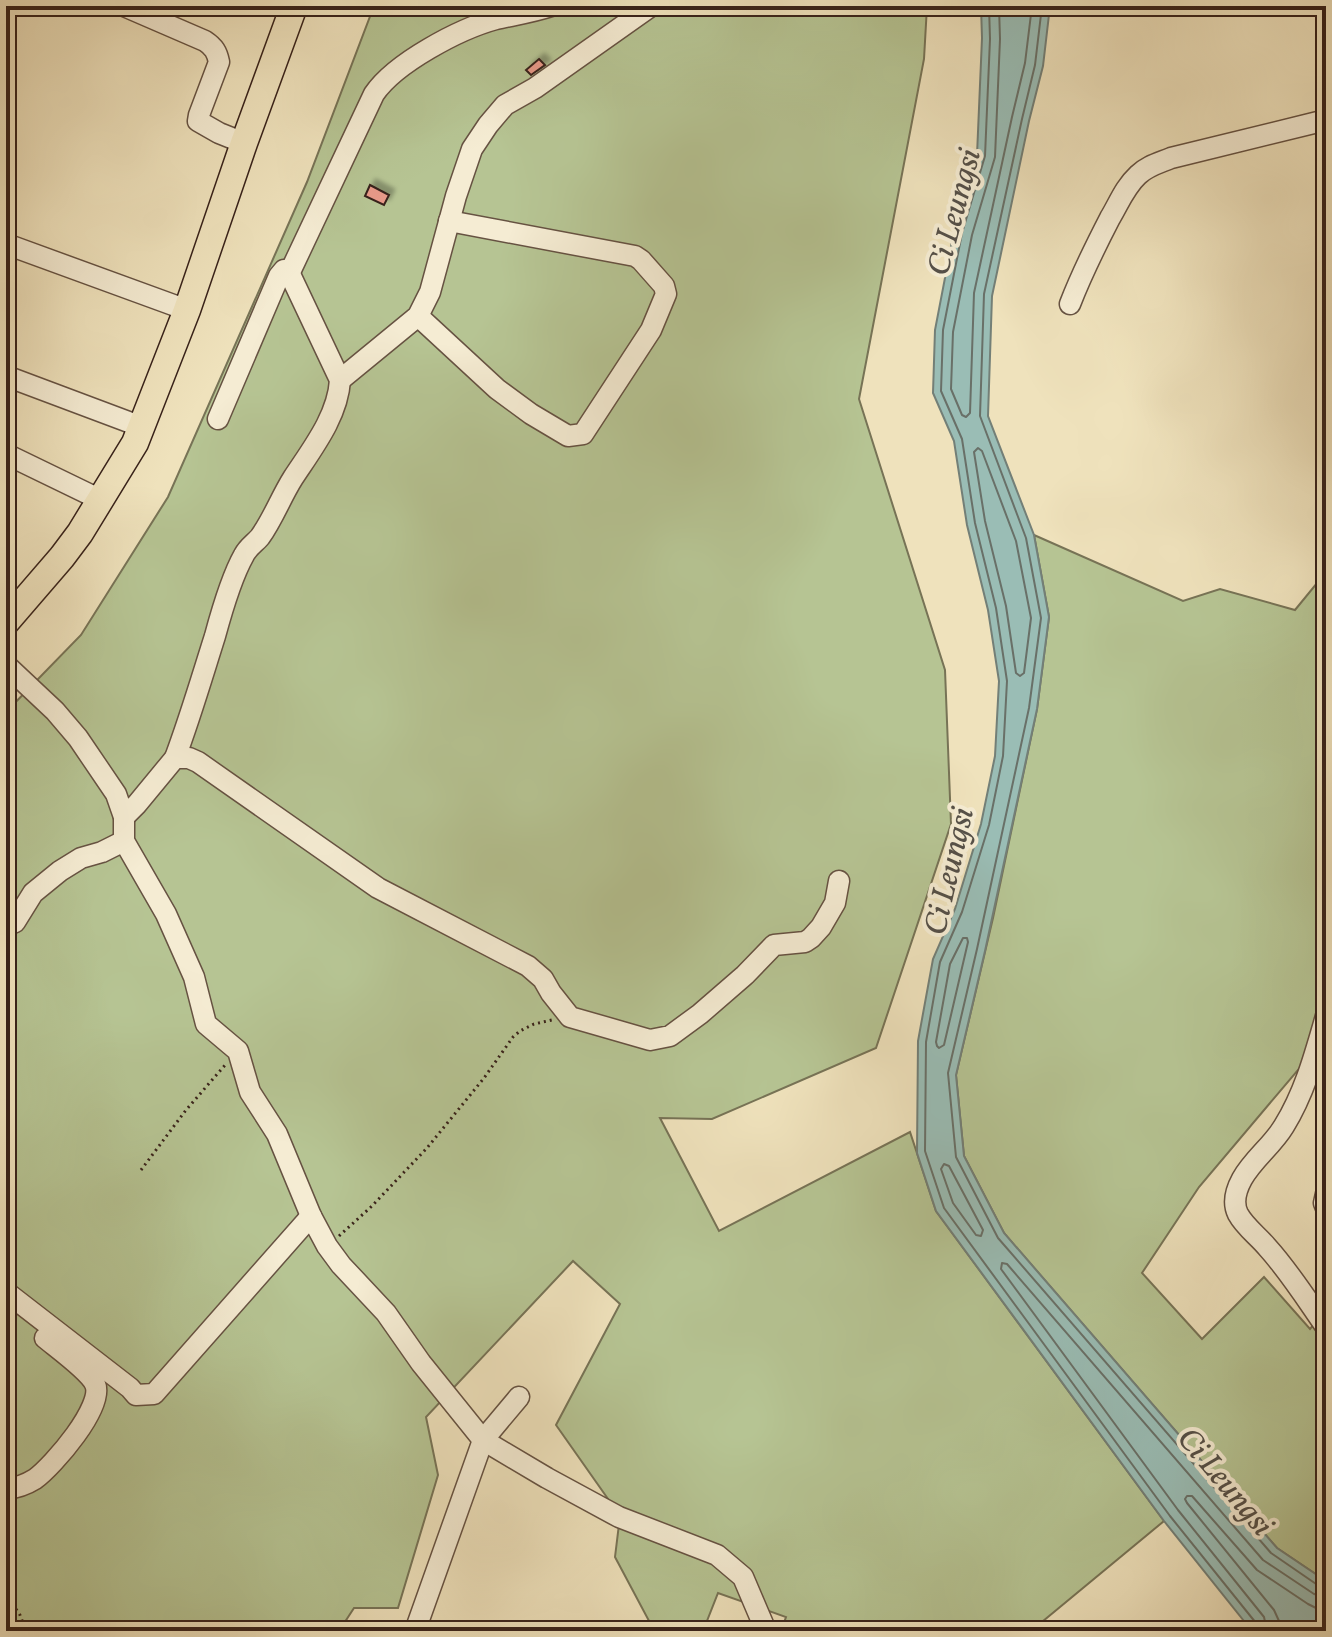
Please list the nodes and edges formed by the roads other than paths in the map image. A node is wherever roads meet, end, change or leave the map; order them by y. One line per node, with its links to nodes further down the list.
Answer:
1 (124, 6): 6 (street)
2 (294, 6): 6 (main road)
3 (551, 6): 9 (street)
4 (651, 6): 7 (street)
5 (1326, 120): 10 (street)
6 (244, 143): 11 (main road)
7 (449, 221): 12 (street); 12 (street)
8 (6, 244): 11 (street)
9 (290, 272): 14 (street); 15 (street)
10 (1070, 304)
11 (187, 310): 16 (main road)
12 (418, 316): 14 (street)
13 (6, 376): 16 (street)
14 (340, 380): 21 (street)
15 (218, 419)
16 (142, 427): 18 (main road)
17 (6, 454): 18 (street)
18 (101, 500): 19 (main road)
19 (6, 622)
20 (6, 665): 22 (street)
21 (175, 758): 22 (street); 24 (street)
22 (124, 817): 23 (street)
23 (124, 841): 25 (street); 29 (street)
24 (839, 881)
25 (6, 926)
26 (1326, 1016): 31 (street)
27 (1326, 1194): 28 (street)
28 (1326, 1208)
29 (311, 1216): 30 (street); 34 (street)
30 (6, 1292)
31 (1326, 1327)
32 (39, 1333): 35 (street)
33 (519, 1397): 34 (street)
34 (483, 1440): 36 (street); 37 (street)
35 (6, 1489)
36 (415, 1631)
37 (766, 1631)

